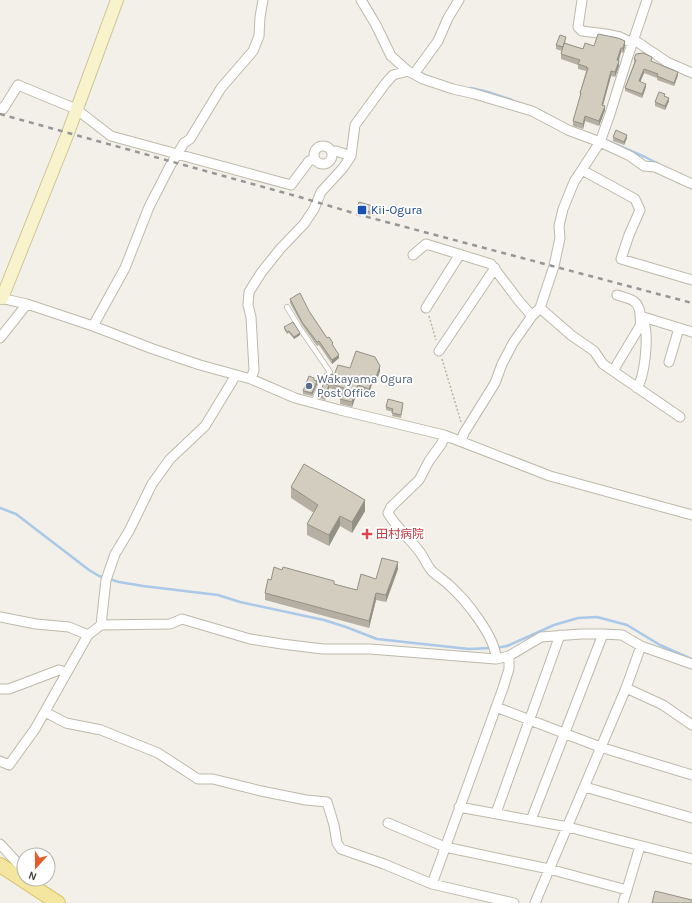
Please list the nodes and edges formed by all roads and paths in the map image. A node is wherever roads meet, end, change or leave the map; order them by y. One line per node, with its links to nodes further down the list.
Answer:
1 (117, 0): 11 (street)
2 (263, 0): 13 (street)
3 (361, 0): 8 (street)
4 (459, 0): 8 (street)
5 (582, 0): 7 (street)
6 (647, 0): 7 (street)
7 (633, 41): 9 (street); 12 (street)
8 (411, 72): 12 (street); 14 (street)
9 (692, 73)
10 (0, 108): 11 (street)
11 (76, 109): 13 (street); 22 (street)
12 (600, 142): 15 (street); 16 (street)
13 (178, 153): 14 (street); 29 (street)
14 (351, 156): 37 (street)
15 (582, 170): 20 (street); 26 (street)
16 (692, 184)
17 (460, 254): 18 (street); 19 (street); 25 (street)
18 (413, 255)
19 (495, 268): 27 (street); 33 (street)
20 (692, 280)
21 (617, 295): 28 (street)
22 (1, 298): 23 (street)
23 (27, 304): 29 (street); 32 (street)
24 (287, 307): 39 (lane)
25 (426, 308): 33 (path)
26 (540, 308): 27 (street); 35 (street)
27 (532, 316): 42 (street)
28 (640, 319): 30 (street); 35 (street); 38 (street)
29 (93, 326): 36 (street)
30 (679, 328): 31 (street); 34 (street)
31 (692, 332)
32 (0, 338)
33 (439, 351): 42 (path)
34 (669, 362)
35 (613, 371): 38 (street)
36 (236, 374): 37 (street); 45 (street)
37 (251, 379): 39 (street)
38 (637, 388): 40 (street)
39 (313, 403): 41 (street)
40 (680, 416)
41 (444, 435): 42 (street); 51 (street)
42 (463, 437): 43 (street)
43 (692, 514)
44 (0, 617): 47 (street)
45 (101, 625): 47 (street); 51 (street)
46 (603, 634): 48 (street); 49 (street); 60 (street)
47 (88, 635): 53 (street)
48 (560, 635): 50 (street); 58 (street)
49 (641, 646): 52 (street); 54 (street)
50 (509, 656): 51 (street); 56 (street)
51 (496, 657)
52 (692, 664)
53 (66, 672): 55 (street); 57 (street)
54 (626, 688): 59 (street); 61 (street)
55 (0, 689)
56 (496, 707): 58 (street); 66 (street)
57 (45, 712): 62 (street); 81 (street)
58 (530, 720): 60 (street); 67 (street)
59 (692, 725)
60 (565, 734): 61 (street); 69 (street)
61 (600, 747): 64 (street); 65 (street)
62 (2, 762): 63 (street)
63 (0, 772)
64 (692, 775)
65 (585, 787): 68 (street); 71 (street)
66 (459, 807): 67 (street); 74 (street)
67 (496, 813): 69 (street)
68 (692, 818)
69 (531, 820): 71 (street)
70 (388, 823): 74 (street)
71 (568, 827): 73 (street); 80 (street)
72 (0, 844): 77 (street)
73 (640, 846): 76 (street); 83 (street)
74 (445, 847): 80 (street); 81 (street)
75 (0, 853): 77 (street)
76 (692, 859)
77 (6, 861): 78 (street); 79 (main road)
78 (16, 866)
79 (16, 869)
80 (550, 869): 83 (street); 86 (street)
81 (432, 884): 85 (street)
82 (37, 887): 84 (main road)
83 (627, 890): 87 (street)
84 (58, 903)
85 (514, 903)
86 (535, 903)
87 (623, 903)

